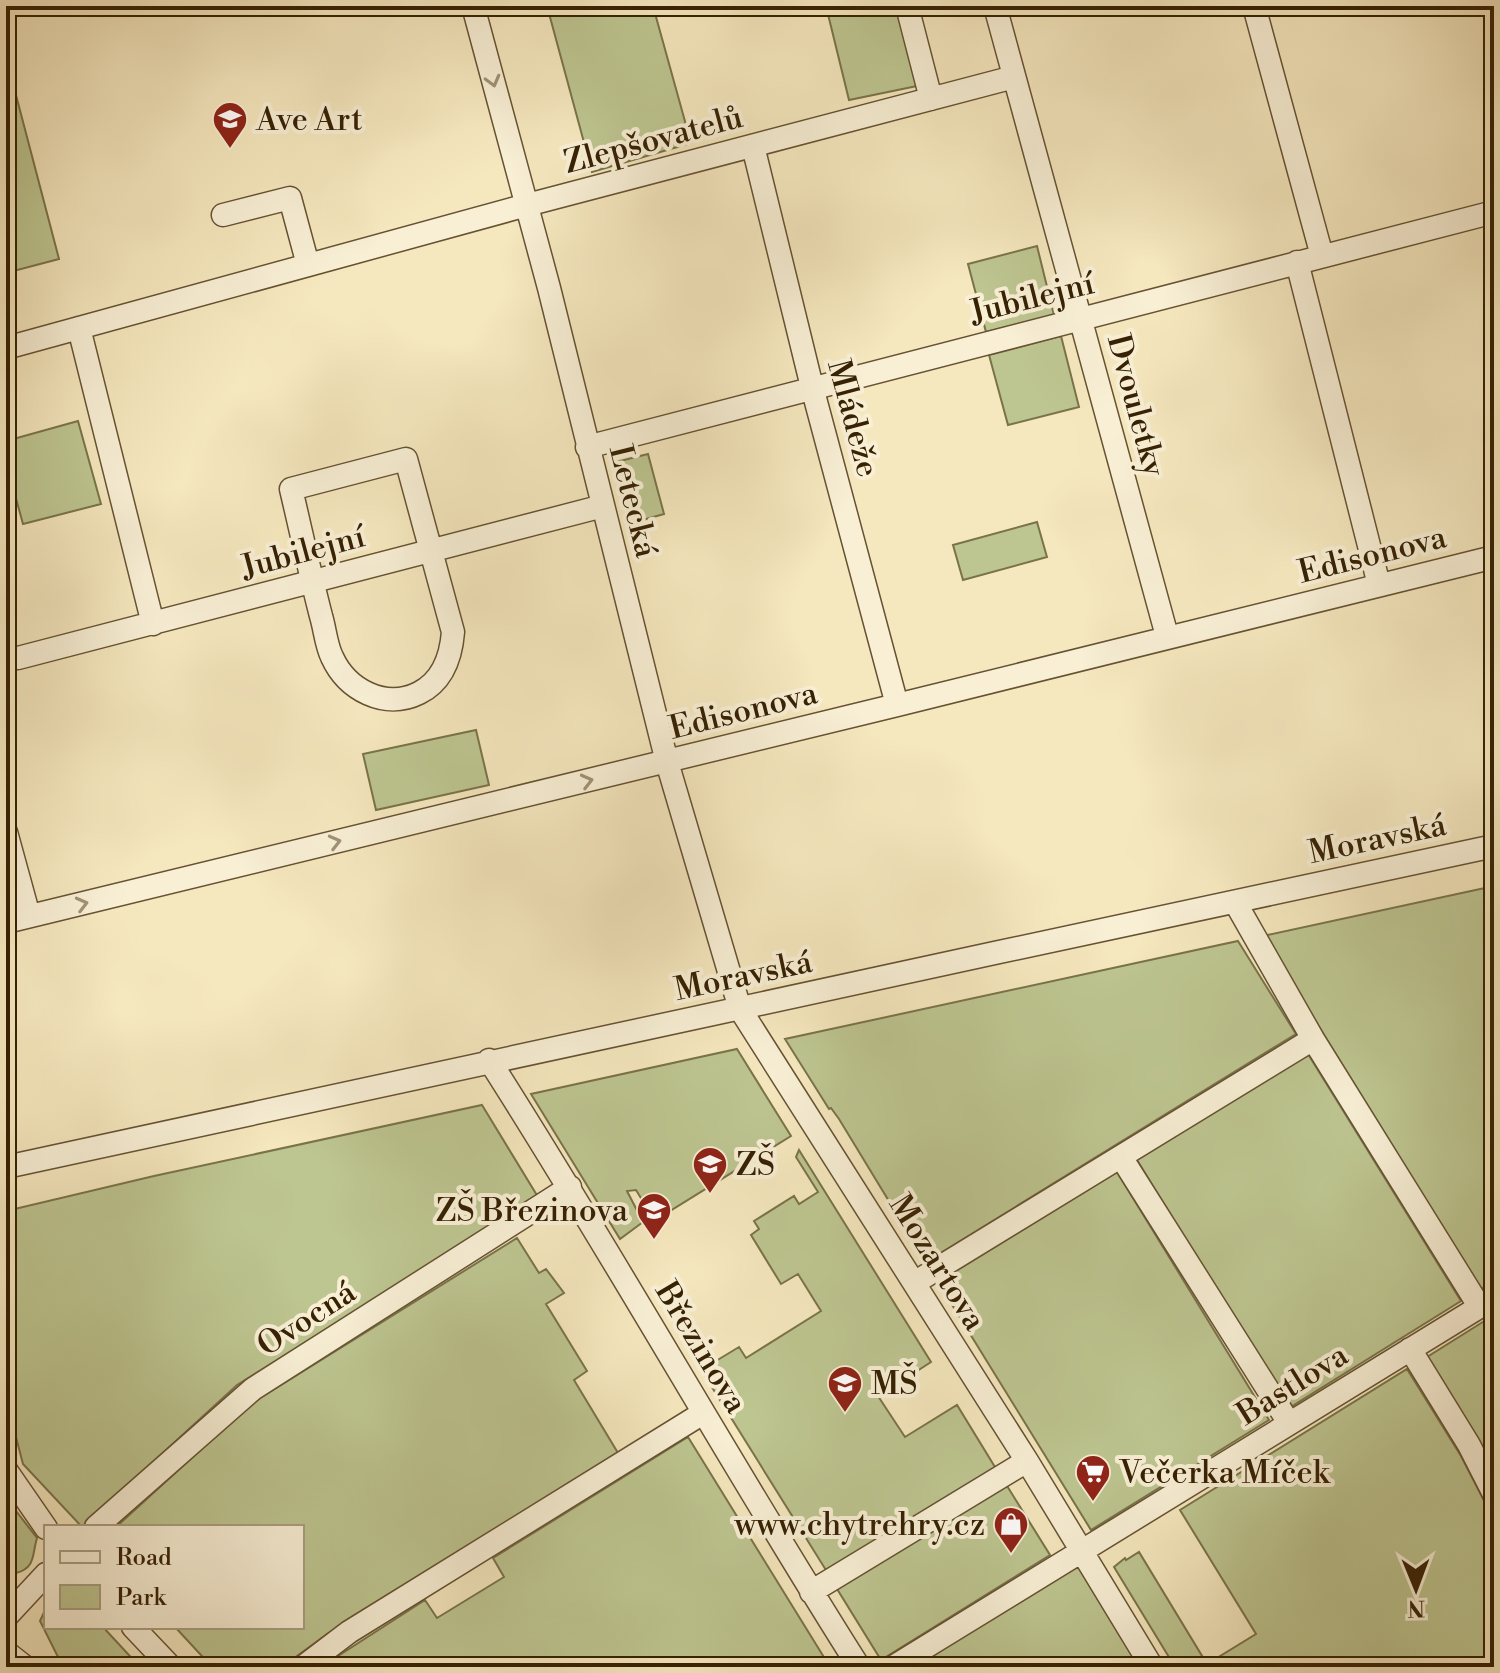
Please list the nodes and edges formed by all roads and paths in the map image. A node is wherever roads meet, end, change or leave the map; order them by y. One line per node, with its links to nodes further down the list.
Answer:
1 (473, 6): 8 (street, Letecká, one-way to 8)
2 (907, 6): 6 (street)
3 (995, 6): 5 (street, Dvouletky)
4 (1254, 6): 11 (street)
5 (1014, 77): 6 (street, Zlepšovatelů); 14 (street, Dvouletky)
6 (931, 99): 7 (street, Zlepšovatelů)
7 (753, 146): 8 (street, Zlepšovatelů); 17 (street, Mládeže)
8 (527, 205): 13 (street, Zlepšovatelů); 18 (street, Letecká)
9 (1494, 212): 11 (street, Jubilejní)
10 (223, 215): 13 (street)
11 (1322, 256): 12 (street, Jubilejní)
12 (1297, 262): 14 (street, Jubilejní); 23 (street)
13 (308, 265): 15 (street, Zlepšovatelů)
14 (1080, 318): 17 (street, Jubilejní); 25 (street, Dvouletky)
15 (79, 328): 16 (street, Zlepšovatelů); 24 (street)
16 (6, 348)
17 (812, 387): 18 (street, Jubilejní); 27 (street, Mládeže)
18 (587, 447): 19 (street, Letecká)
19 (603, 506): 20 (street, Jubilejní); 28 (street, Letecká)
20 (432, 551): 22 (street, Jubilejní); 22 (street); 22 (street)
21 (1494, 557): 23 (street, Edisonova)
22 (312, 581): 24 (street, Jubilejní)
23 (1379, 585): 25 (street, Edisonova)
24 (153, 624): 26 (street, Jubilejní)
25 (1167, 636): 27 (street, Edisonova)
26 (18, 658)
27 (897, 705): 28 (street, Edisonova)
28 (667, 762): 32 (street, Edisonova, one-way to 28); 34 (street, Letecká)
29 (6, 832): 32 (street)
30 (1494, 846): 31 (street, Moravská)
31 (1235, 902): 34 (street, Moravská); 35 (street)
32 (29, 916): 33 (street, Edisonova)
33 (6, 922)
34 (740, 1009): 36 (street, Moravská); 40 (street, Mozartova)
35 (1313, 1039): 37 (street); 41 (street)
36 (489, 1060): 38 (street, Moravská); 39 (street, Březinova)
37 (1121, 1157): 40 (street); 44 (street)
38 (6, 1167)
39 (570, 1187): 43 (street, Březinova); 49 (street, Ovocná)
40 (914, 1283): 45 (street, Mozartova)
41 (1486, 1302): 42 (street, Bastlova)
42 (1410, 1349): 44 (street, Bastlova); 47 (street)
43 (703, 1413): 52 (street, Březinova); 58 (street)
44 (1289, 1423): 50 (street, Bastlova)
45 (1027, 1461): 50 (street, Mozartova); 52 (street)
46 (6, 1470): 48 (street)
47 (1494, 1494)
48 (44, 1525)
49 (98, 1525)
50 (1081, 1549): 60 (street, Bastlova); 61 (street, Mozartova)
51 (44, 1576): 53 (street)
52 (811, 1592): 59 (street, Březinova)
53 (6, 1617)
54 (135, 1629): 57 (street)
55 (6, 1652): 56 (street)
56 (25, 1667)
57 (171, 1667)
58 (303, 1667)
59 (859, 1667)
60 (893, 1667)
61 (1152, 1667)

